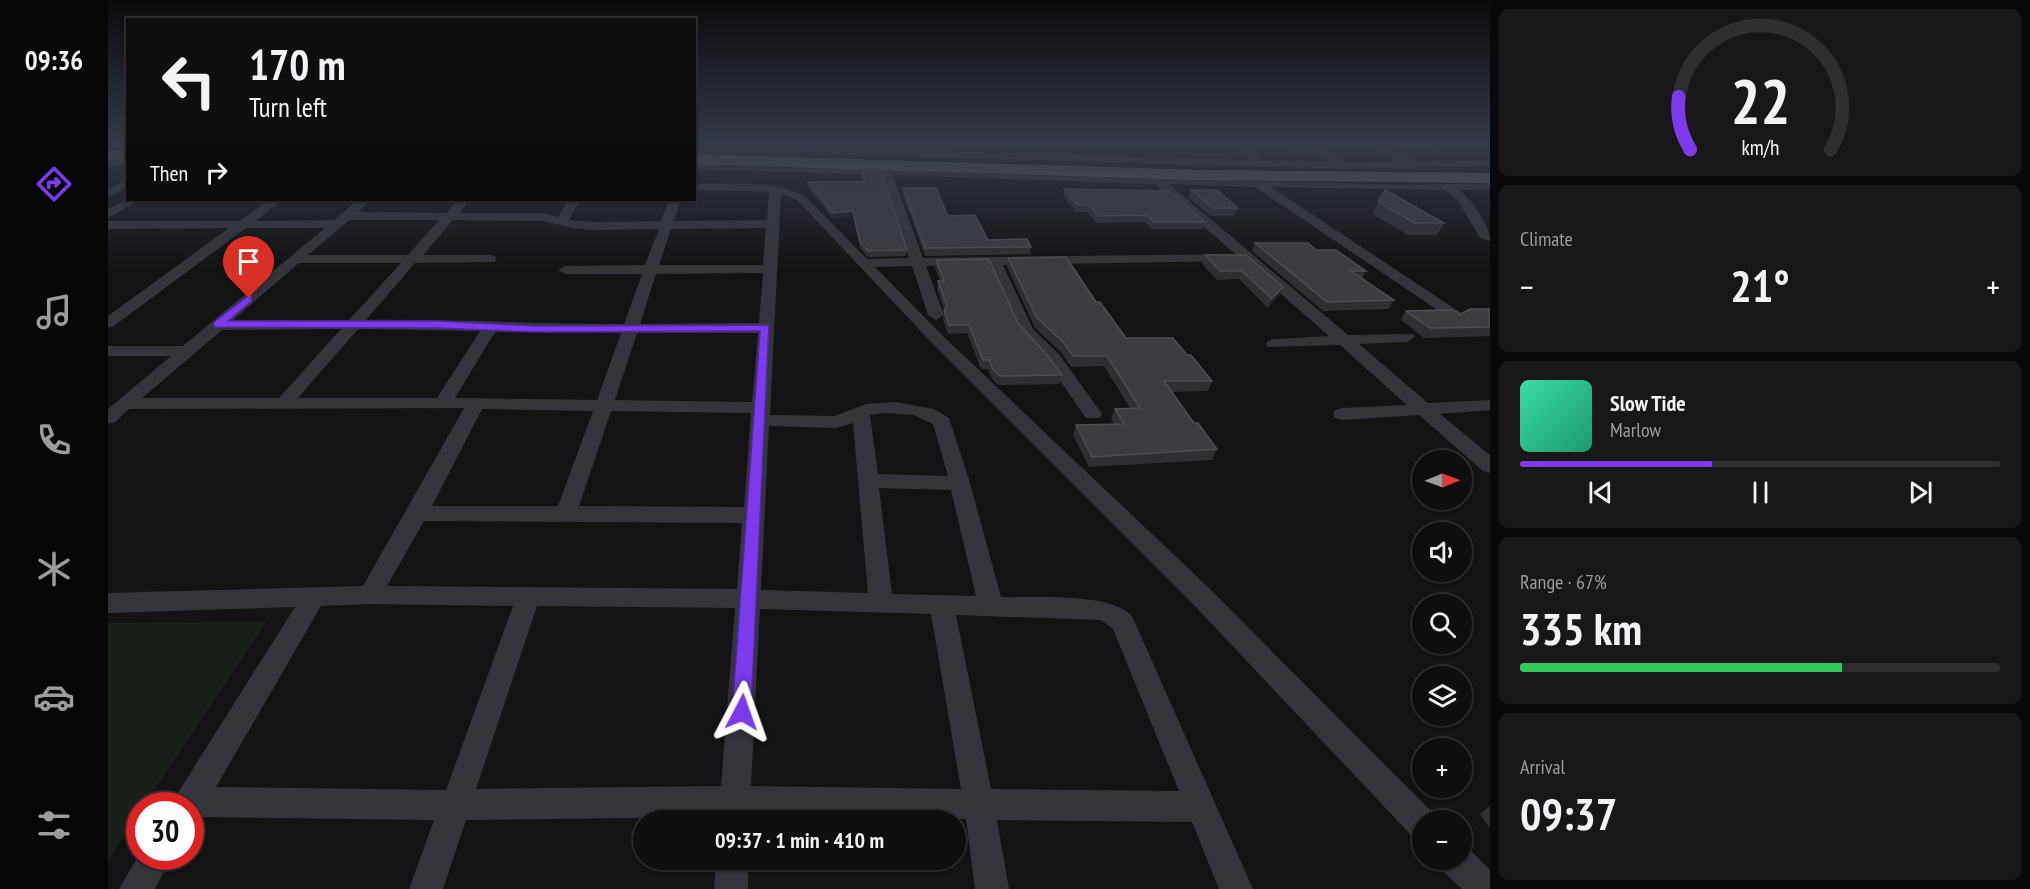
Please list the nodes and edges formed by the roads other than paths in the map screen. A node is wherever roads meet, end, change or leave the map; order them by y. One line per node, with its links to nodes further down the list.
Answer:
1 (125, 184): 12 (street)
2 (895, 184): 33 (street)
3 (1100, 184): 11 (street)
4 (1162, 184): 28 (street)
5 (1260, 184): 39 (street)
6 (1329, 184): 9 (street)
7 (1490, 186): 9 (street)
8 (696, 187): 10 (street)
9 (1448, 187): 27 (street)
10 (774, 189): 24 (street); 34 (street)
11 (1104, 190)
12 (108, 194)
13 (132, 201): 19 (street)
14 (275, 201): 23 (street)
15 (364, 201): 21 (street)
16 (463, 201): 20 (street)
17 (573, 201): 22 (street)
18 (675, 201): 26 (street)
19 (108, 214)
20 (449, 216): 21 (street); 22 (street); 30 (street)
21 (341, 220): 23 (street); 29 (street)
22 (562, 221): 26 (street)
23 (242, 224): 25 (street); 40 (street)
24 (771, 224): 26 (street); 36 (street)
25 (108, 225)
26 (667, 225): 35 (street)
27 (1490, 237)
28 (1246, 257): 32 (street); 47 (street)
29 (295, 259): 30 (street); 42 (street)
30 (411, 259): 31 (street); 41 (street)
31 (490, 259)
32 (994, 261): 33 (street); 60 (street)
33 (919, 262): 34 (street); 38 (street)
34 (863, 263): 85 (street)
35 (651, 269): 36 (street); 37 (street); 44 (street)
36 (769, 269): 45 (street)
37 (565, 270)
38 (936, 315)
39 (1456, 316)
40 (108, 323)
41 (353, 324): 42 (street); 43 (street); 51 (street)
42 (218, 325): 50 (street)
43 (490, 327): 44 (street); 52 (street)
44 (631, 328): 45 (street); 56 (street)
45 (765, 328): 59 (street)
46 (1407, 337): 47 (street)
47 (1342, 340): 48 (street); 57 (street)
48 (1274, 344)
49 (108, 351): 50 (street)
50 (186, 351): 54 (street)
51 (285, 402): 52 (street); 54 (street)
52 (443, 403): 53 (street)
53 (476, 403): 56 (street); 66 (street)
54 (125, 404): 62 (street)
55 (1490, 405): 57 (street)
56 (604, 406): 59 (street); 67 (street)
57 (1422, 410): 61 (street); 63 (street)
58 (861, 413): 59 (street); 64 (street); 65 (street)
59 (759, 414): 68 (street)
60 (1093, 414)
61 (1342, 414)
62 (108, 418)
63 (1490, 466)
64 (869, 481): 65 (street); 74 (street)
65 (960, 483): 76 (street)
66 (417, 513): 67 (street); 70 (street)
67 (566, 514): 68 (street)
68 (754, 515): 72 (street)
69 (315, 595): 70 (street); 73 (street); 77 (street)
70 (370, 595): 71 (street)
71 (528, 597): 72 (street); 80 (street)
72 (750, 600): 74 (street); 83 (street)
73 (108, 603)
74 (881, 604): 75 (street)
75 (941, 604): 76 (street); 79 (street)
76 (991, 607): 81 (street)
77 (196, 792)
78 (204, 804): 80 (street)
79 (979, 804): 81 (street); 84 (street); 92 (street)
80 (454, 805): 82 (street); 90 (street)
81 (1201, 807): 93 (street)
82 (688, 810)
83 (735, 810)
84 (770, 810)
85 (1412, 814)
86 (148, 870): 89 (street)
87 (732, 870): 91 (street)
88 (1466, 870): 94 (street)
89 (136, 889)
90 (426, 889)
91 (731, 889)
92 (992, 889)
93 (1236, 889)
94 (1485, 889)

